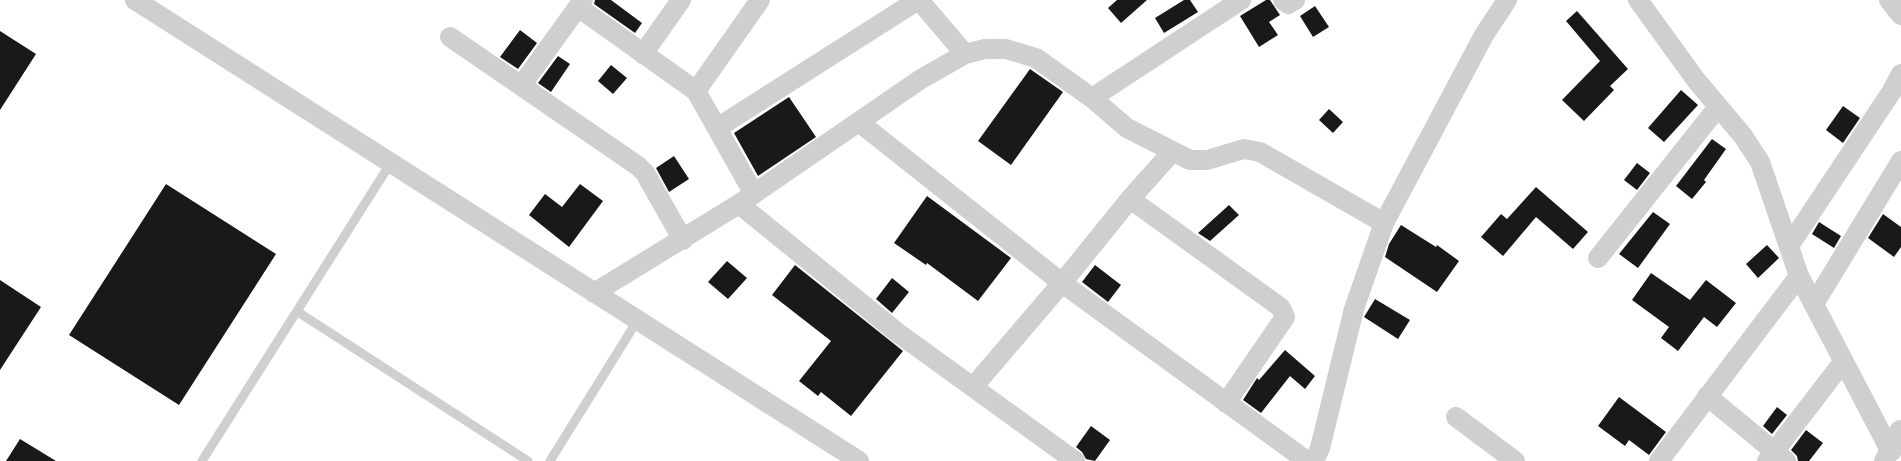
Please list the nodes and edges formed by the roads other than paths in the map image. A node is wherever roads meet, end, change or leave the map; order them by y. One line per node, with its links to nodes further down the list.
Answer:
1 (135, 0): 25 (street)
2 (681, 0): 14 (street)
3 (760, 0): 18 (street)
4 (919, 0): 15 (street); 22 (street)
5 (1241, 0): 19 (street)
6 (1283, 0): 7 (street)
7 (1295, 0)
8 (1507, 0): 28 (street)
9 (1638, 0): 20 (street)
10 (1889, 0): 12 (street)
11 (580, 4): 14 (street); 17 (street)
12 (1901, 15)
13 (450, 37): 17 (street)
14 (643, 54): 18 (street)
15 (965, 54): 19 (street); 21 (street)
16 (1901, 74): 30 (street)
17 (521, 86): 29 (street)
18 (696, 91): 22 (street)
19 (1092, 98): 23 (street)
20 (1718, 107): 30 (street); 31 (street)
21 (860, 123): 26 (street); 33 (street)
22 (717, 128): 26 (street)
23 (1172, 152): 27 (street); 28 (street)
24 (1901, 161): 35 (street)
25 (390, 164): 34 (street); 36 (lane)
26 (747, 199): 29 (street); 39 (street)
27 (1130, 199): 33 (street); 41 (street)
28 (1384, 223): 51 (street)
29 (683, 240): 34 (street)
30 (1789, 246): 32 (street)
31 (1598, 258)
32 (1799, 276): 35 (street); 40 (street)
33 (1062, 283): 39 (street); 41 (street)
34 (594, 293): 37 (street)
35 (1814, 304): 38 (street)
36 (298, 312): 45 (lane); 46 (lane)
37 (637, 321): 47 (lane); 48 (street)
38 (1843, 362): 43 (street); 44 (street)
39 (973, 387): 49 (street)
40 (1707, 396): 44 (street); 53 (street)
41 (1226, 403): 50 (street)
42 (1456, 417): 52 (street)
43 (1892, 448)
44 (1776, 458)
45 (202, 461)
46 (528, 461)
47 (550, 461)
48 (859, 461)
49 (1075, 461)
50 (1307, 461)
51 (1314, 461)
52 (1515, 461)
53 (1659, 461)

